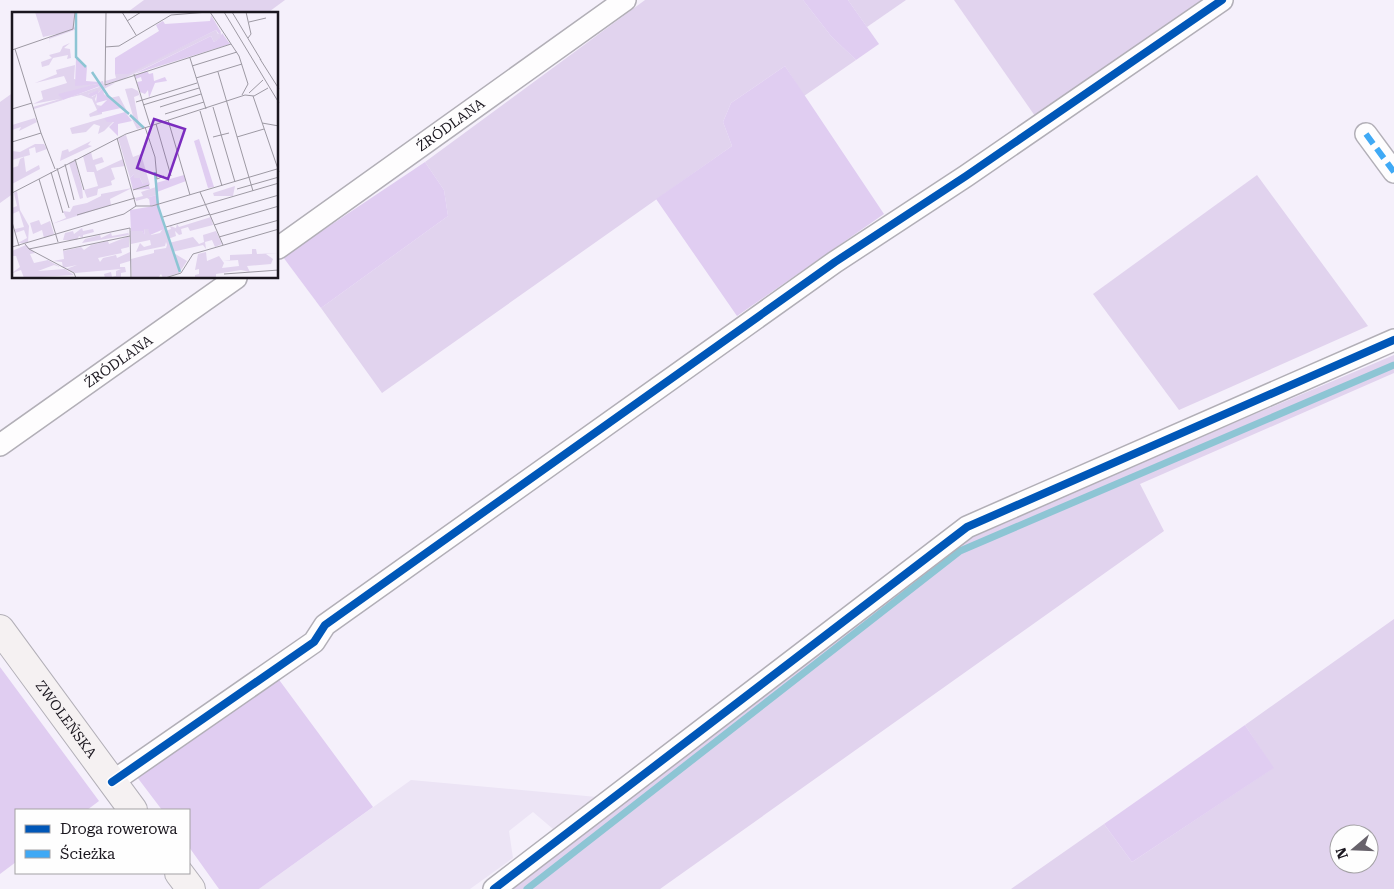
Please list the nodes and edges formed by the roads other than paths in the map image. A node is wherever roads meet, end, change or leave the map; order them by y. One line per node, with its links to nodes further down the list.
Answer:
1 (625, 0): 5 (street, ŹRÓDLANA)
2 (1222, 0): 10 (street)
3 (1366, 134): 4 (street)
4 (1394, 172)
5 (279, 247)
6 (235, 279): 8 (street, ŹRÓDLANA)
7 (1394, 340): 14 (street)
8 (0, 445)
9 (0, 629): 10 (street, ZWOLEŃSKA)
10 (112, 782): 11 (street, ZWOLEŃSKA)
11 (132, 809)
12 (180, 874): 13 (street)
13 (191, 889)
14 (494, 889)

